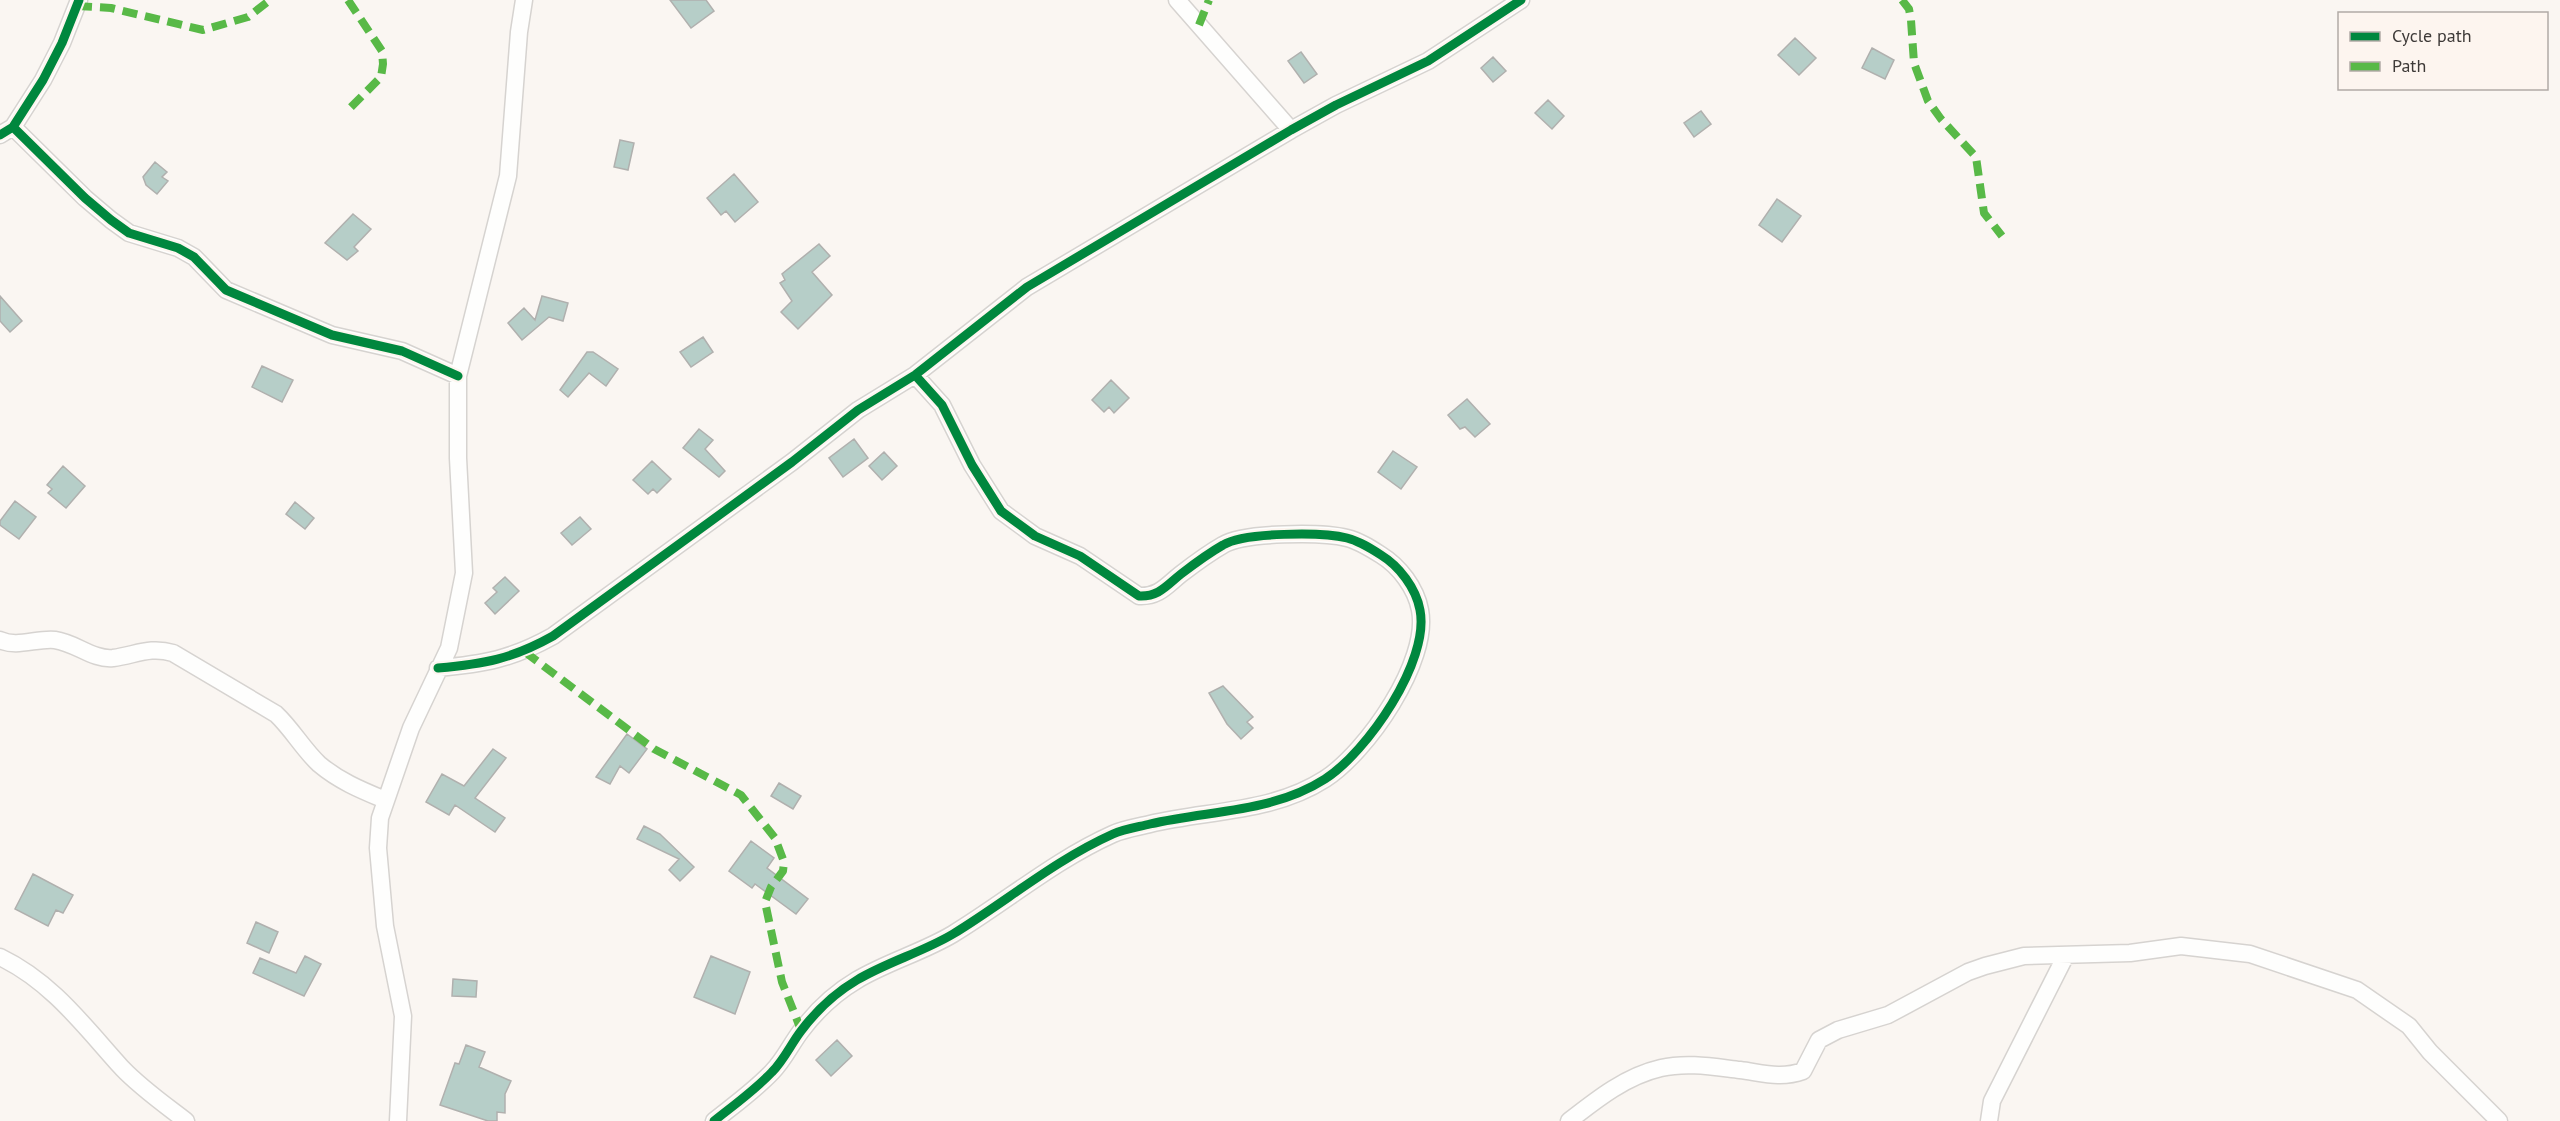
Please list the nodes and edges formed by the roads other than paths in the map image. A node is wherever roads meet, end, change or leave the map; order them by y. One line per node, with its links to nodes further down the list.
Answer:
1 (79, 0): 6 (street)
2 (524, 0): 8 (street)
3 (1177, 0): 5 (street)
4 (1521, 0): 5 (street)
5 (1291, 130): 7 (street)
6 (7, 131): 8 (street)
7 (915, 375): 10 (street); 16 (street)
8 (458, 376): 10 (street)
9 (0, 640): 11 (street)
10 (438, 668): 11 (street)
11 (385, 800): 15 (street)
12 (2066, 955): 17 (street); 18 (street); 19 (street)
13 (0, 957): 14 (street)
14 (186, 1121)
15 (398, 1121)
16 (714, 1121)
17 (1569, 1121)
18 (1989, 1121)
19 (2499, 1121)

